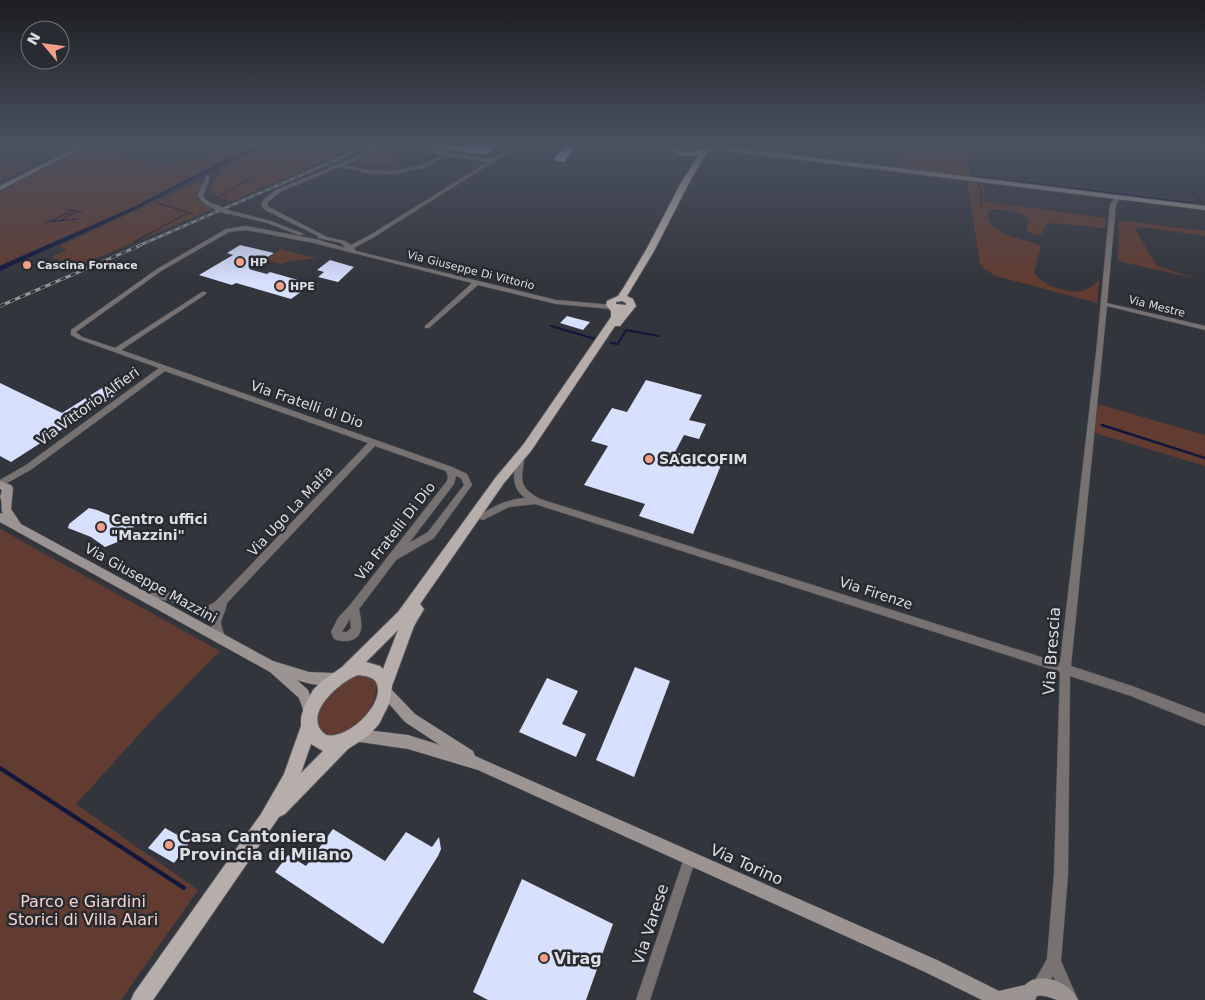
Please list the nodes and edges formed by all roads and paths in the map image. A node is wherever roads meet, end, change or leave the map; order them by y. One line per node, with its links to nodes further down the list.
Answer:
1 (203, 190): 9 (street)
2 (281, 190): 12 (street)
3 (446, 190): 14 (street)
4 (682, 190): 15 (main road)
5 (1058, 190): 6 (street)
6 (1090, 194): 7 (street); 8 (street)
7 (1125, 198): 8 (street); 10 (street)
8 (1113, 204): 11 (street)
9 (215, 207): 12 (street, bridge)
10 (1205, 208)
11 (1112, 222): 19 (street, Via Brescia)
12 (318, 238): 13 (street, Via Giuseppe Di Vittorio); 14 (street, Via Giuseppe Di Vittorio); 23 (street, Via Fratelli di Dio)
13 (335, 248): 14 (street, Via Giuseppe Di Vittorio)
14 (348, 248): 16 (street, Via Giuseppe Di Vittorio)
15 (650, 251): 18 (main road); 20 (main road)
16 (477, 282): 18 (street, Via Giuseppe Di Vittorio); 21 (street)
17 (204, 293): 23 (street)
18 (616, 303): 20 (main road); 24 (main road)
19 (1105, 304): 22 (street, Via Mestre); 42 (street, Via Brescia)
20 (630, 305): 24 (main road)
21 (427, 327)
22 (1205, 328)
23 (115, 351): 25 (street, Via Fratelli di Dio)
24 (585, 365): 27 (main road)
25 (164, 368): 26 (street, Via Fratelli di Dio); 29 (street, Via Vittorio Alfieri)
26 (374, 442): 28 (street, Via Fratelli di Dio); 38 (street, Via Ugo La Malfa)
27 (524, 455): 30 (street, Via Firenze); 32 (main road); 43 (main road)
28 (449, 469): 34 (street, Via Fratelli Di Dio); 35 (street, Via Fratelli di Dio)
29 (3, 490): 33 (street)
30 (537, 501): 32 (street, Via Firenze); 42 (street, Via Firenze)
31 (0, 517): 33 (street, Via Giuseppe Mazzini)
32 (483, 517): 45 (main road)
33 (18, 526): 37 (street, Via Giuseppe Mazzini)
34 (416, 528): 35 (street, Via Fratelli di Dio); 36 (street, Via Fratelli Di Dio)
35 (431, 535): 36 (street, Via Fratelli di Dio)
36 (392, 558): 39 (street, Via Fratelli Di Dio)
37 (143, 596): 38 (street, Via Ugo La Malfa); 40 (street, Via Giuseppe Mazzini)
38 (226, 600): 40 (street, Via Ugo La Malfa)
39 (354, 608)
40 (222, 640): 41 (street, Via Giuseppe Mazzini)
41 (270, 666): 44 (street, Via Giuseppe Mazzini); 46 (street, Via Giuseppe Mazzini)
42 (1065, 669): 47 (street, Via Firenze); 53 (street, Via Brescia)
43 (348, 670): 44 (main road); 45 (main road)
44 (333, 679): 46 (main road)
45 (386, 688): 48 (main road); 50 (street, Via Torino)
46 (310, 719): 49 (main road); 51 (main road)
47 (1205, 720)
48 (358, 736): 49 (main road); 50 (street, Via Torino)
49 (342, 744): 51 (main road)
50 (479, 764): 52 (street, Via Torino)
51 (267, 820): 56 (main road)
52 (690, 858): 55 (street, Via Torino); 57 (street, Via Varese)
53 (1054, 961): 54 (street, Via Brescia); 58 (street, Via Brescia)
54 (1030, 993): 55 (street, Via Torino); 58 (street, Via Torino)
55 (1000, 999)
56 (141, 1000)
57 (643, 1000)
58 (1070, 1000)

